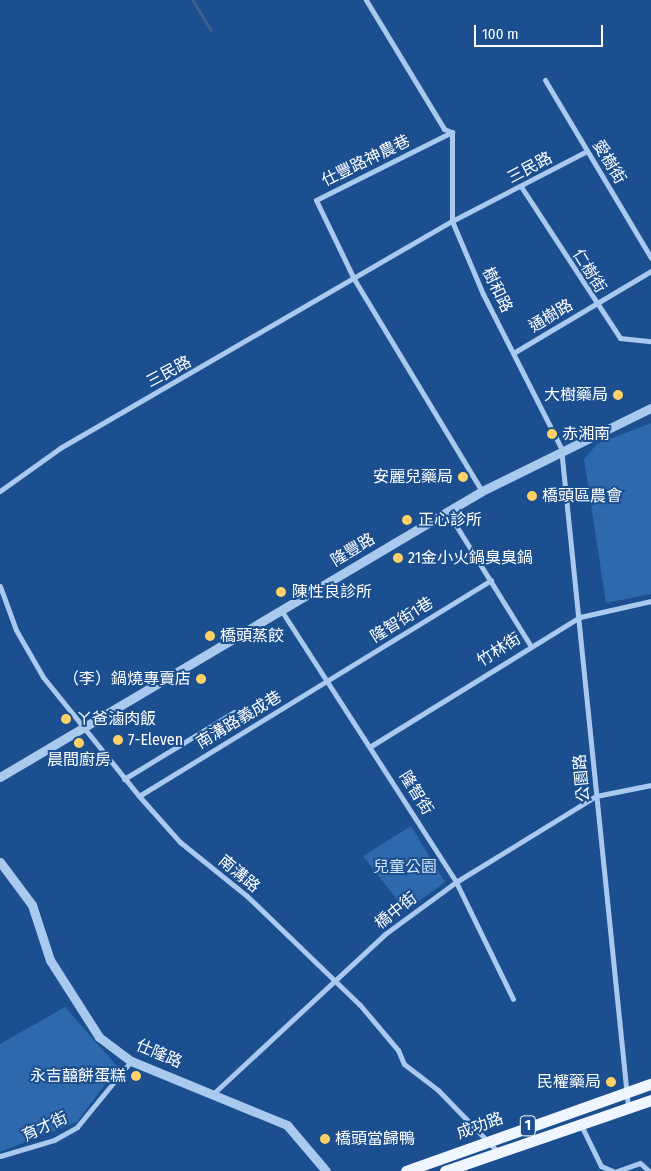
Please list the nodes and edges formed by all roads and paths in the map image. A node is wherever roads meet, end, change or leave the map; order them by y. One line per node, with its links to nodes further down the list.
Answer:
1 (366, 0): 3 (street)
2 (545, 80): 4 (street, 愛樹街)
3 (452, 132): 6 (street, 樹和路); 9 (street, 仕豐路神農巷)
4 (587, 151): 5 (street, 三民路); 7 (street, 愛樹街)
5 (522, 188): 6 (street, 三民路); 10 (street, 仁樹街)
6 (452, 221): 9 (street, 三民路); 12 (street, 樹和路)
7 (651, 258)
8 (651, 271): 10 (street, 通樹路)
9 (354, 279): 15 (street, 三民路); 16 (street)
10 (595, 305): 11 (street, 仁樹街); 12 (street, 通樹路)
11 (651, 341)
12 (515, 352): 14 (street, 樹和路)
13 (651, 408): 14 (street, 隆豐路)
14 (561, 448): 16 (street, 隆豐路); 22 (street, 公園路)
15 (0, 491)
16 (482, 491): 17 (street, 隆豐路)
17 (447, 511): 18 (street); 21 (street, 隆豐路)
18 (491, 580): 23 (street); 24 (street, 隆智街1巷)
19 (0, 586): 26 (street, 南溝路)
20 (651, 601): 22 (street, 竹林街)
21 (282, 610): 24 (street, 隆智街); 26 (street, 隆豐路)
22 (580, 617): 23 (street, 竹林街); 32 (street, 公園路)
23 (530, 645): 27 (street, 竹林街)
24 (326, 681): 27 (street, 隆智街); 31 (street, 南溝路義成巷)
25 (234, 712): 29 (street)
26 (81, 729): 28 (street, 隆豐路); 29 (street, 南溝路)
27 (372, 746): 34 (street, 隆智街)
28 (0, 777)
29 (124, 779): 31 (street, 南溝路)
30 (651, 785): 32 (street, 橋中街)
31 (139, 796): 35 (street, 南溝路)
32 (596, 796): 34 (street, 橋中街); 39 (street, 公園路)
33 (0, 862): 37 (street, 仕隆路)
34 (456, 882): 35 (street, 橋中街); 36 (street, 隆智街)
35 (336, 982): 40 (street, 橋中街); 44 (street, 南溝路)
36 (513, 999)
37 (131, 1061): 40 (street, 仕隆路); 46 (street, 育才街)
38 (651, 1084): 39 (main road, 成功路 / 1)
39 (624, 1091): 42 (street, 公園路); 44 (main road, 成功路 / 1)
40 (215, 1092): 47 (street, 仕隆路)
41 (651, 1100): 42 (main road, 成功路 / 1)
42 (628, 1106): 43 (main road, 成功路 / 1)
43 (579, 1123): 45 (main road, 成功路 / 1); 50 (street)
44 (487, 1141): 45 (street, 南溝路); 48 (main road, 成功路 / 1)
45 (498, 1152): 49 (main road, 成功路 / 1)
46 (0, 1156)
47 (326, 1171)
48 (406, 1171)
49 (445, 1171)
50 (613, 1171)
51 (617, 1171): 52 (street)
52 (649, 1171)

